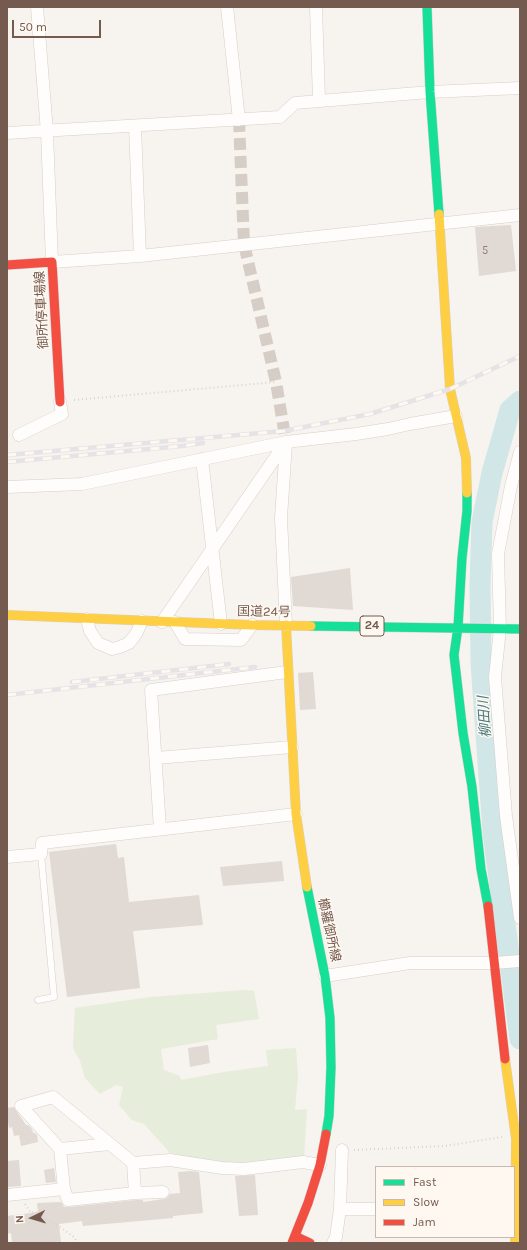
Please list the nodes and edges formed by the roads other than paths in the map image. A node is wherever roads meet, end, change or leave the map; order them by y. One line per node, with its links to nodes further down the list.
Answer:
1 (37, 7): 10 (street)
2 (227, 7): 8 (street)
3 (316, 7): 7 (street)
4 (427, 7): 6 (main road)
5 (520, 88): 6 (street)
6 (430, 92): 7 (street); 13 (main road)
7 (319, 100): 8 (street)
8 (239, 120): 9 (street)
9 (135, 126): 10 (street); 14 (street)
10 (47, 132): 11 (street); 15 (street)
11 (7, 133)
12 (520, 215): 13 (street)
13 (440, 223): 14 (street); 18 (main road)
14 (140, 256): 15 (street)
15 (52, 262): 16 (main road, 御所停車場線); 17 (main road, 御所停車場線)
16 (7, 265)
17 (60, 402): 19 (street)
18 (456, 416): 20 (street); 33 (main road)
19 (19, 434)
20 (286, 442): 22 (street); 24 (street); 32 (street)
21 (520, 452): 34 (street)
22 (202, 459): 23 (street); 24 (street)
23 (7, 488)
24 (213, 548): 28 (street); 30 (street)
25 (7, 615): 26 (main road, 国道24号 / 24)
26 (87, 618): 27 (main road, 国道24号 / 24); 27 (street)
27 (142, 621): 28 (main road, 国道24号 / 24)
28 (162, 622): 29 (main road, 国道24号 / 24)
29 (174, 622): 30 (main road, 国道24号 / 24); 31 (street)
30 (221, 624): 31 (main road, 国道24号 / 24)
31 (252, 625): 32 (main road, 国道24号 / 24)
32 (286, 625): 33 (main road, 国道24号 / 24); 36 (main road, 櫛羅御所線)
33 (458, 627): 34 (main road, 国道24号 / 24); 45 (main road)
34 (495, 629): 35 (main road, 国道24号 / 24); 43 (street)
35 (520, 629)
36 (287, 672): 37 (main road, 櫛羅御所線); 38 (street)
37 (292, 747): 38 (street); 39 (main road, 櫛羅御所線)
38 (156, 758): 40 (street)
39 (296, 814): 40 (street); 46 (main road, 櫛羅御所線)
40 (160, 829): 41 (street)
41 (42, 854): 42 (street); 47 (lane)
42 (7, 857)
43 (520, 918)
44 (520, 961): 45 (street)
45 (494, 963): 46 (street); 48 (main road)
46 (325, 976): 53 (main road, 櫛羅御所線)
47 (38, 1000)
48 (518, 1139): 63 (main road)
49 (110, 1144): 50 (street); 50 (street); 52 (street)
50 (60, 1149): 54 (street)
51 (342, 1150): 58 (street)
52 (133, 1163): 53 (street); 56 (street)
53 (320, 1165): 60 (main road, 櫛羅御所線)
54 (64, 1189): 56 (street); 57 (street)
55 (163, 1192): 56 (street)
56 (135, 1194)
57 (7, 1195)
58 (340, 1209): 59 (street); 62 (street)
59 (375, 1209)
60 (293, 1240): 61 (main road, 櫛羅御所線)
61 (310, 1243)
62 (333, 1243)
63 (515, 1243)

